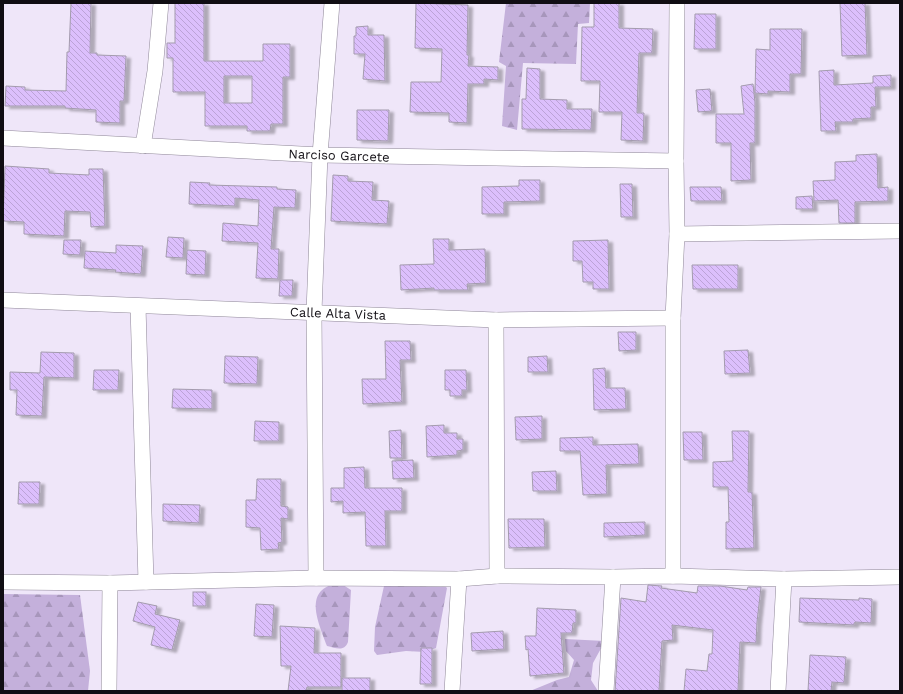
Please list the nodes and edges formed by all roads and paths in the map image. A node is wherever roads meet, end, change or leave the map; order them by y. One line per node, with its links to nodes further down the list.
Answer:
1 (161, 3): 5 (street)
2 (332, 3): 6 (street)
3 (677, 3): 7 (street)
4 (3, 138): 5 (street, Narciso Garcete)
5 (143, 146): 6 (street, Narciso Garcete)
6 (320, 156): 7 (street, Narciso Garcete); 12 (street)
7 (676, 161): 9 (street)
8 (900, 231): 9 (street)
9 (676, 234): 13 (street)
10 (3, 300): 11 (street, Calle Alta Vista)
11 (138, 306): 12 (street, Calle Alta Vista); 24 (street)
12 (314, 312): 14 (street, Calle Alta Vista); 19 (street)
13 (673, 318): 14 (street, Calle Alta Vista); 16 (street)
14 (496, 320): 15 (street)
15 (497, 576): 17 (street); 20 (street)
16 (673, 576): 17 (street); 21 (street)
17 (613, 577): 27 (street)
18 (900, 577): 21 (street)
19 (316, 578): 20 (street); 24 (street)
20 (459, 578): 26 (street)
21 (784, 579): 28 (street)
22 (3, 582): 23 (street)
23 (110, 582): 24 (street); 25 (street)
24 (146, 582)
25 (109, 691)
26 (452, 691)
27 (606, 691)
28 (778, 691)

